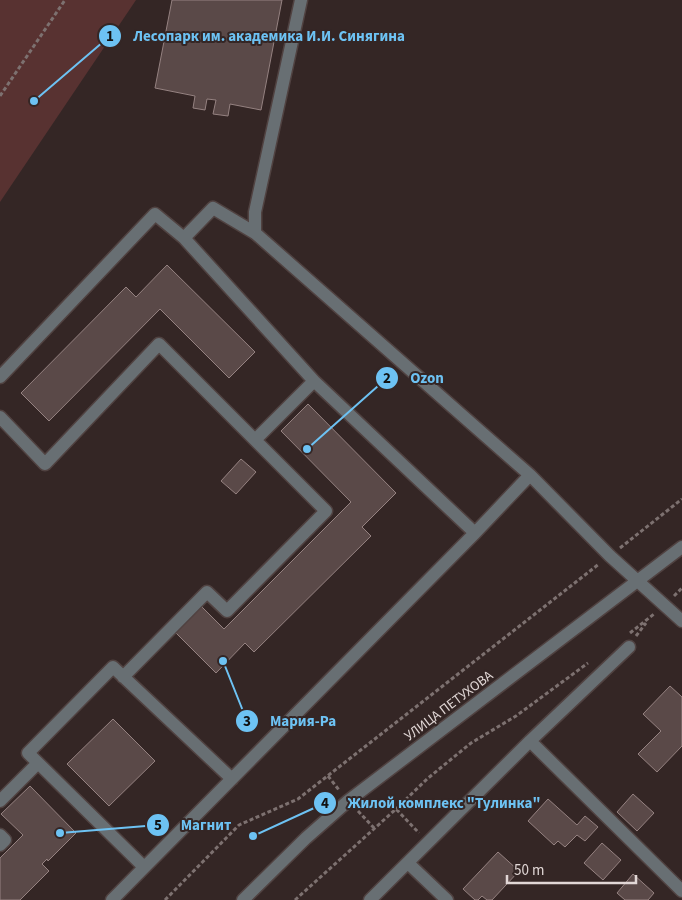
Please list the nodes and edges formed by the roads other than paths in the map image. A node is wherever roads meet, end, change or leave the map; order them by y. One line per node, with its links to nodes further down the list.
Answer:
1 (301, 0): 2 (street)
2 (255, 233): 3 (street); 8 (street)
3 (184, 238): 4 (street); 5 (street)
4 (0, 377)
5 (314, 381): 7 (street); 9 (street)
6 (2, 422): 7 (street)
7 (255, 440): 14 (street)
8 (530, 475): 9 (street); 11 (street)
9 (475, 533): 17 (street)
10 (682, 547): 11 (street, УЛИЦА ПЕТУХОВА)
11 (637, 582): 12 (street); 25 (street, УЛИЦА ПЕТУХОВА)
12 (682, 621)
13 (627, 642): 15 (street)
14 (123, 677): 16 (street); 17 (street)
15 (530, 741): 21 (street); 23 (street)
16 (38, 763): 18 (street); 22 (street)
17 (232, 779): 22 (street)
18 (0, 801)
19 (0, 835): 20 (street)
20 (0, 845)
21 (408, 863): 26 (street); 27 (street)
22 (144, 867): 24 (street)
23 (682, 891)
24 (112, 900)
25 (243, 900)
26 (370, 900)
27 (447, 900)

